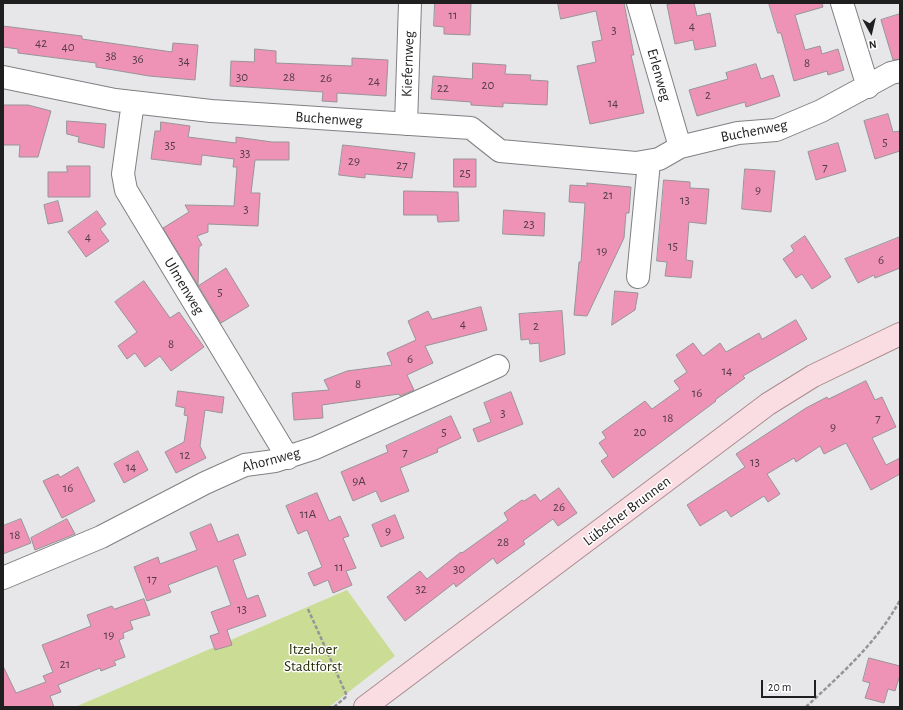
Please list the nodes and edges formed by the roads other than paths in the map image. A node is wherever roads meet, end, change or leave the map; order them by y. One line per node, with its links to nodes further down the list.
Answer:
1 (410, 3): 8 (street, Kiefernweg)
2 (638, 3): 9 (street, Erlenweg)
3 (842, 3): 6 (street)
4 (900, 71): 6 (street, Buchenweg)
5 (3, 77): 7 (street, Buchenweg)
6 (868, 87): 9 (street, Buchenweg)
7 (133, 102): 8 (street, Buchenweg); 14 (street, Ulmenweg)
8 (406, 124): 10 (street, Buchenweg)
9 (680, 147): 10 (street, Buchenweg)
10 (649, 162): 11 (street)
11 (638, 277)
12 (900, 334): 16 (main road, Lübscher Brunnen)
13 (498, 366): 14 (street, Ahornweg)
14 (288, 458): 15 (street, Ahornweg)
15 (3, 578)
16 (358, 704)

